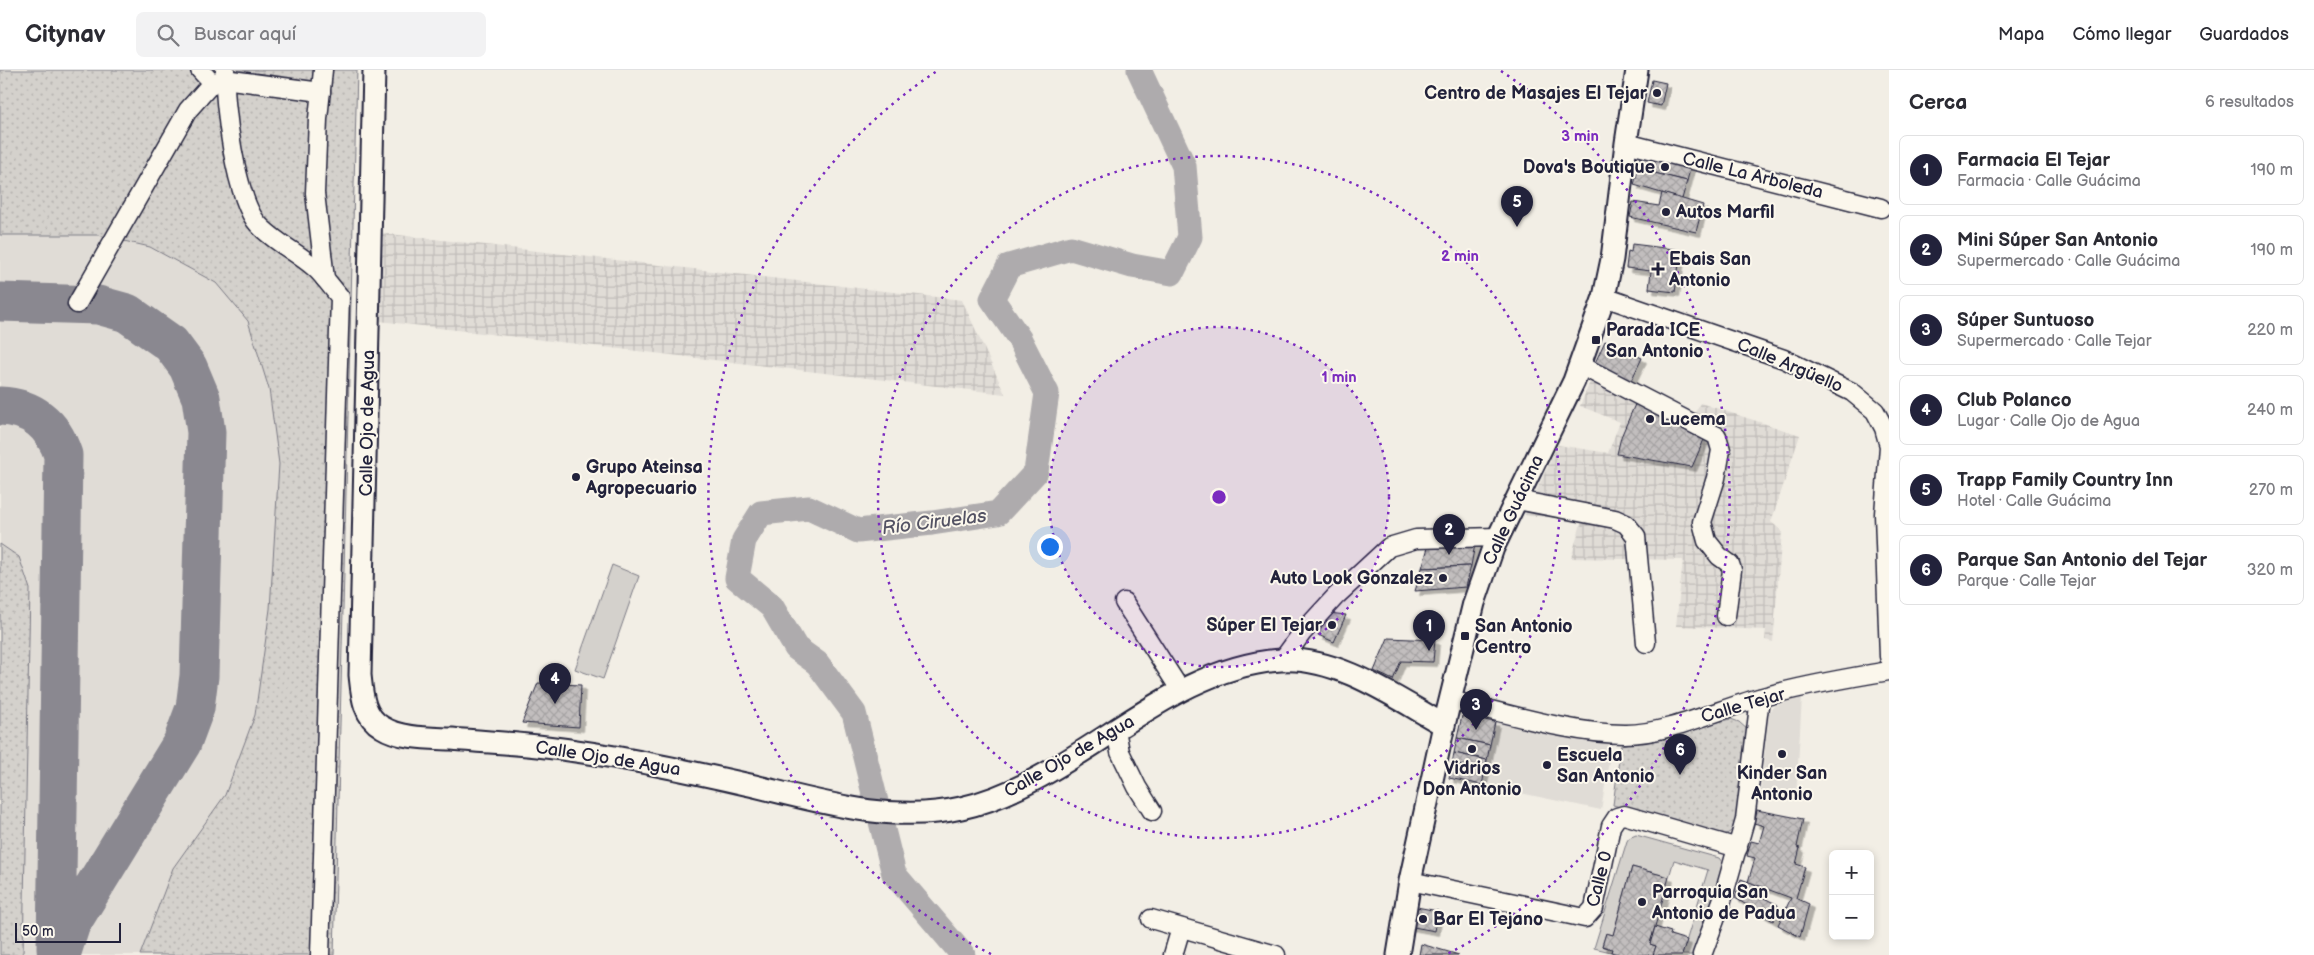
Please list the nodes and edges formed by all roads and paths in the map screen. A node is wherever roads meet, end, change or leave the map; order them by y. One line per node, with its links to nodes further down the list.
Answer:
1 (200, 70): 5 (street)
2 (323, 70): 6 (street)
3 (374, 70): 25 (main road, Calle Ojo de Agua)
4 (1637, 70): 7 (main road, Calle Guácima)
5 (221, 77): 6 (street); 9 (street); 11 (street)
6 (321, 92): 9 (street)
7 (1626, 143): 8 (street, Calle La Arboleda); 10 (main road, Calle Guácima)
8 (1881, 208)
9 (325, 279): 31 (street)
10 (1604, 297): 12 (main road, Calle Guácima); 18 (street, Calle Argüello)
11 (77, 304)
12 (1580, 365): 13 (main road, Calle Guácima); 16 (street)
13 (1517, 500): 14 (main road, Calle Guácima); 17 (street)
14 (1498, 537): 19 (street); 23 (main road, Calle Guácima)
15 (1124, 602): 21 (street)
16 (1726, 616)
17 (1646, 643)
18 (1889, 657)
19 (1283, 659): 21 (main road, Calle Ojo de Agua); 24 (main road, Calle Ojo de Agua)
20 (1889, 671): 22 (street, Calle Tejar)
21 (1181, 691): 25 (main road, Calle Ojo de Agua)
22 (1760, 698): 23 (street, Calle Tejar); 27 (street)
23 (1450, 700): 24 (main road, Calle Guácima)
24 (1444, 725): 28 (main road, Calle Guácima)
25 (1116, 729): 26 (street)
26 (1152, 811)
27 (1738, 848): 28 (street, Calle 0); 35 (street)
28 (1410, 881): 34 (main road, Calle Guácima)
29 (1151, 919): 30 (street)
30 (1181, 928): 32 (street); 33 (street)
31 (320, 955)
32 (1173, 955)
33 (1276, 955)
34 (1398, 955)
35 (1702, 955)

